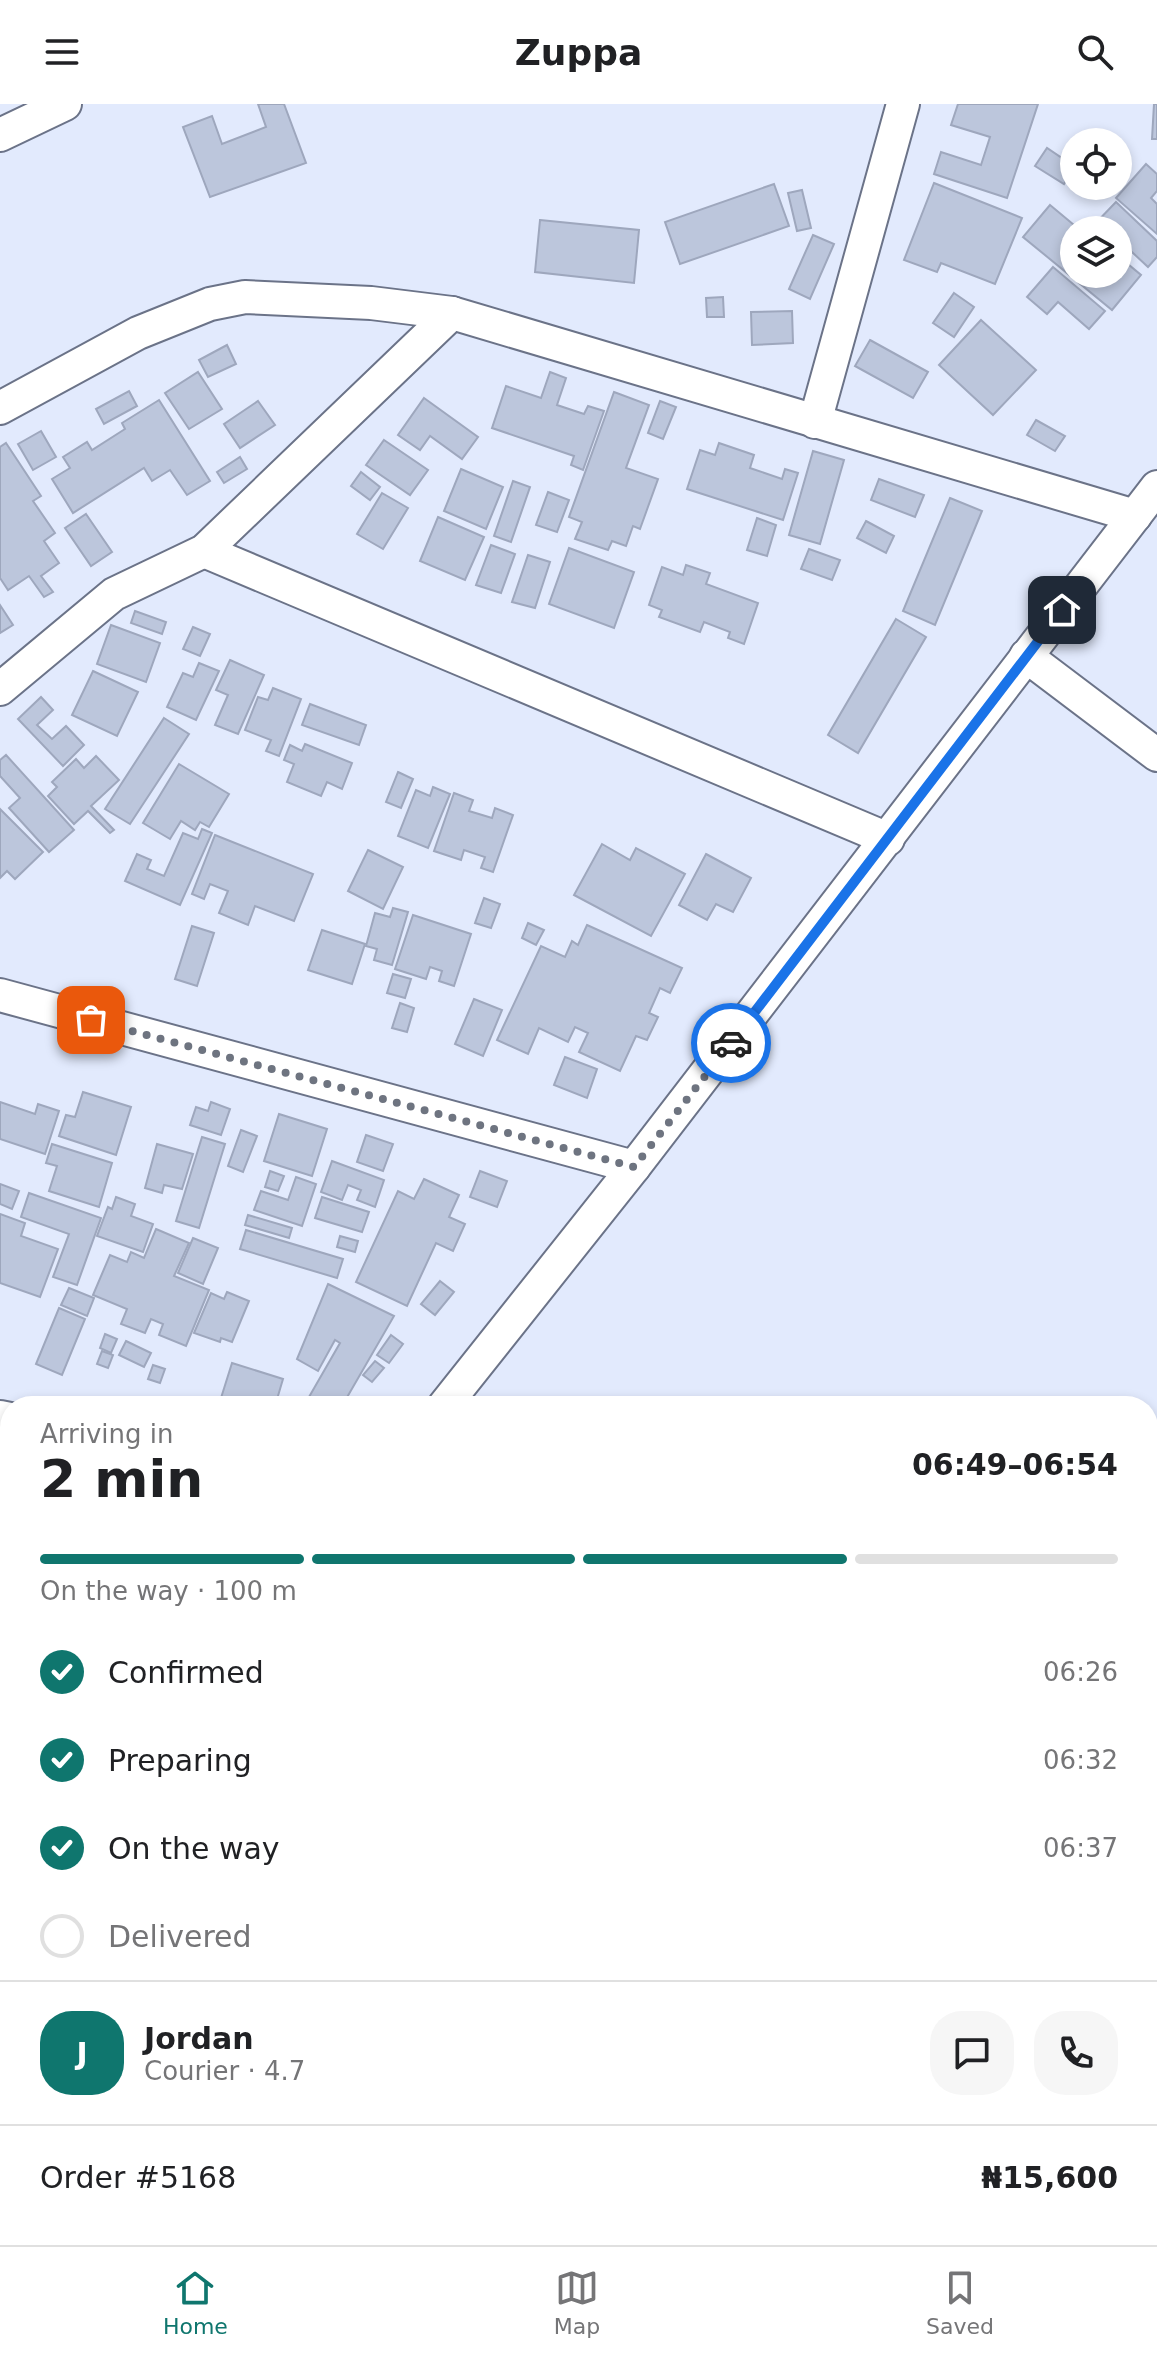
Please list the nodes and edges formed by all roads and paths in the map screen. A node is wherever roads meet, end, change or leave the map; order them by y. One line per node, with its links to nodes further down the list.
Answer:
1 (65, 104): 3 (street)
2 (903, 104): 6 (street)
3 (0, 135)
4 (452, 313): 5 (street); 6 (street); 9 (street)
5 (0, 408)
6 (815, 422): 8 (street)
7 (1157, 487): 8 (street)
8 (1135, 516): 10 (street)
9 (204, 551): 11 (street); 13 (street)
10 (1026, 656): 12 (street); 13 (street)
11 (0, 689)
12 (1157, 755)
13 (888, 839): 15 (street)
14 (0, 995): 15 (street)
15 (634, 1167): 16 (street)
16 (452, 1396)

